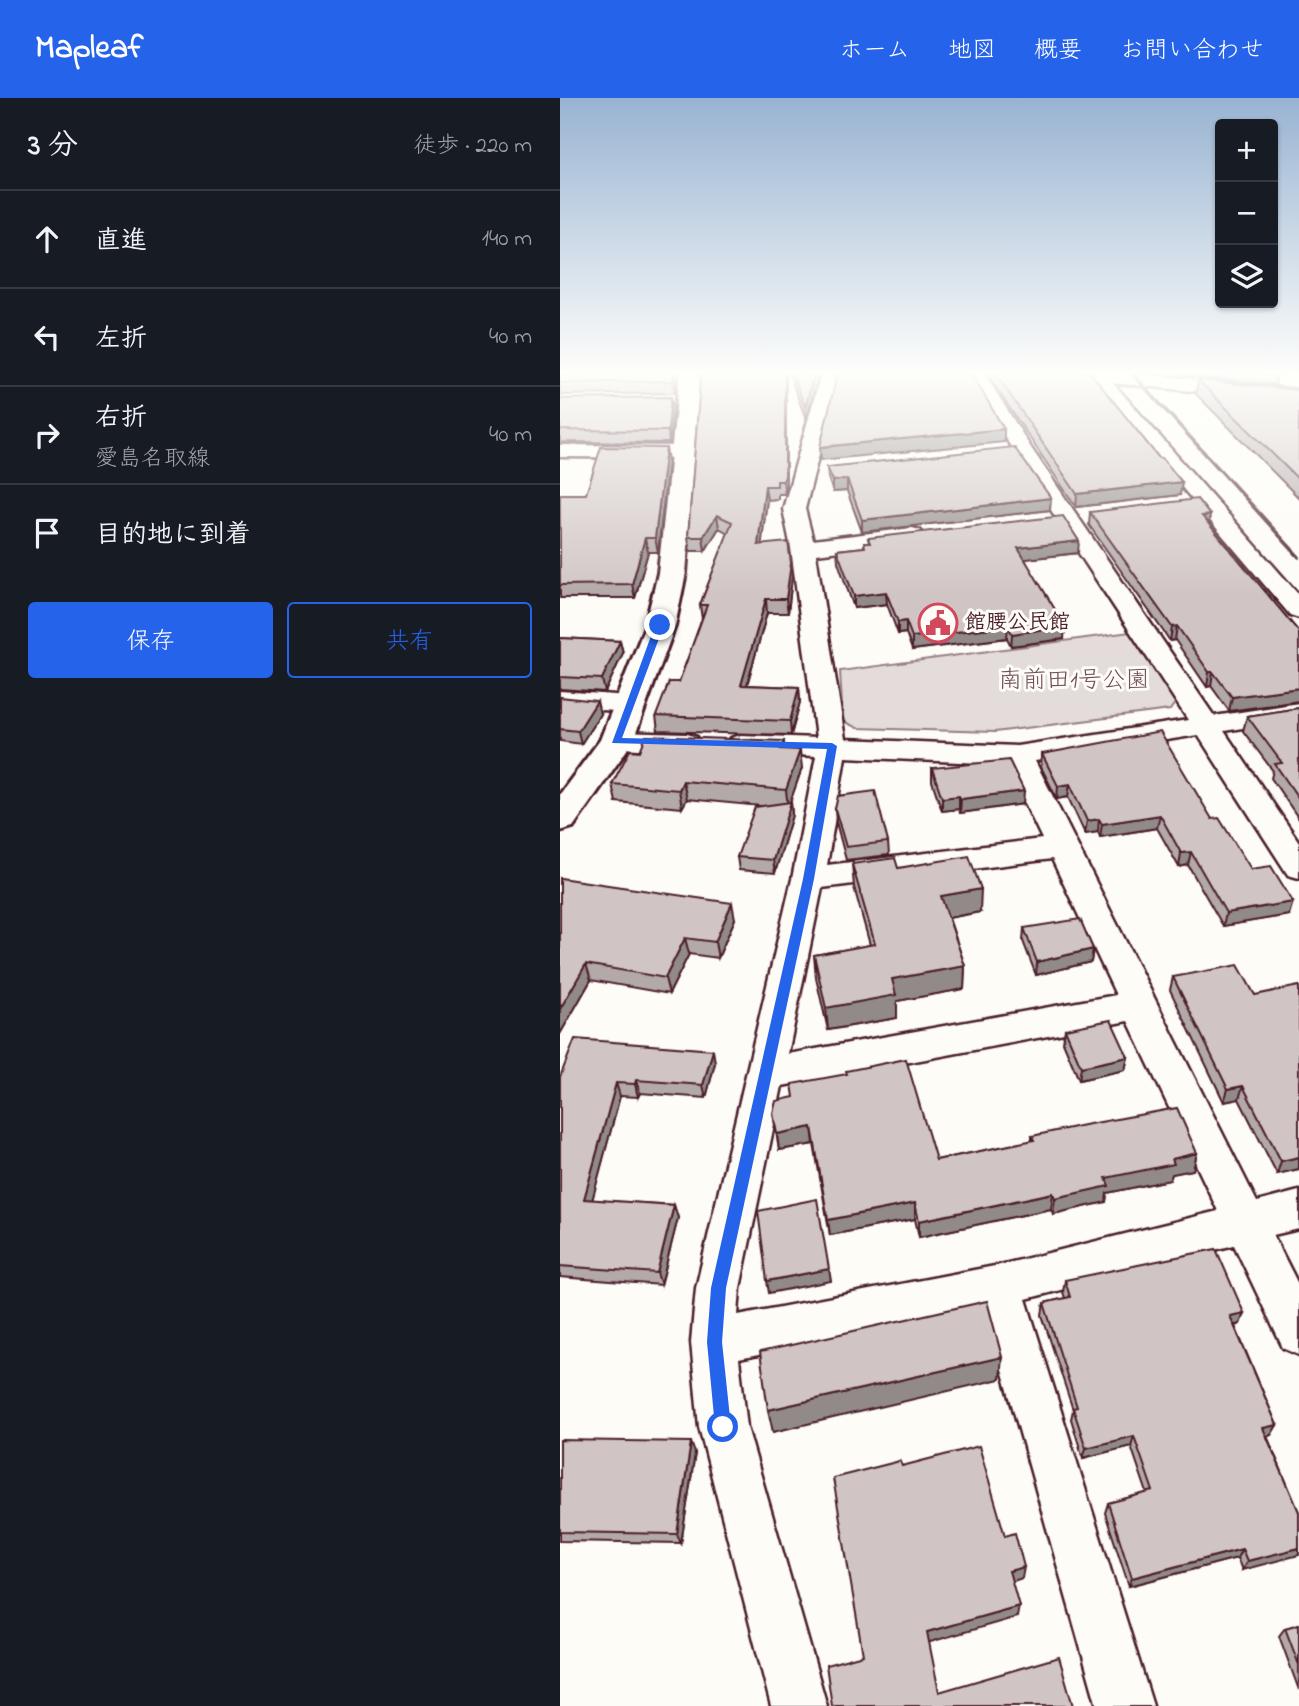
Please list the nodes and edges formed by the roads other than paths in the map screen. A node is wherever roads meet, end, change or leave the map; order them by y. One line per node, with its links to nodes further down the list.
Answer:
1 (683, 446): 7 (main road)
2 (811, 446): 10 (street)
3 (1019, 446): 5 (street)
4 (1157, 446): 11 (street)
5 (1021, 449): 8 (street); 14 (street)
6 (560, 451): 7 (street)
7 (684, 452): 20 (main road)
8 (994, 452)
9 (832, 468): 10 (street)
10 (805, 471): 17 (street)
11 (1206, 502): 12 (street); 18 (street)
12 (1178, 505)
13 (1096, 514): 14 (street)
14 (1069, 517): 15 (street); 22 (street)
15 (1042, 520)
16 (936, 533): 17 (street)
17 (803, 548): 24 (street)
18 (1299, 610)
19 (560, 699): 20 (street)
20 (629, 704): 23 (main road)
21 (1299, 711): 22 (street)
22 (1205, 725): 25 (street); 28 (street)
23 (616, 741): 24 (street); 26 (main road)
24 (832, 746): 25 (street); 29 (street)
25 (1017, 755): 27 (street)
26 (564, 807)
27 (1064, 847): 29 (street); 30 (street)
28 (1299, 867)
29 (808, 879): 31 (street)
30 (1139, 1005): 31 (street); 33 (street)
31 (765, 1074): 36 (street)
32 (1299, 1210): 33 (street)
33 (1247, 1222): 34 (street); 35 (street)
34 (1000, 1285): 36 (street); 38 (street)
35 (1299, 1333)
36 (714, 1342): 37 (street)
37 (799, 1706)
38 (1125, 1706)

